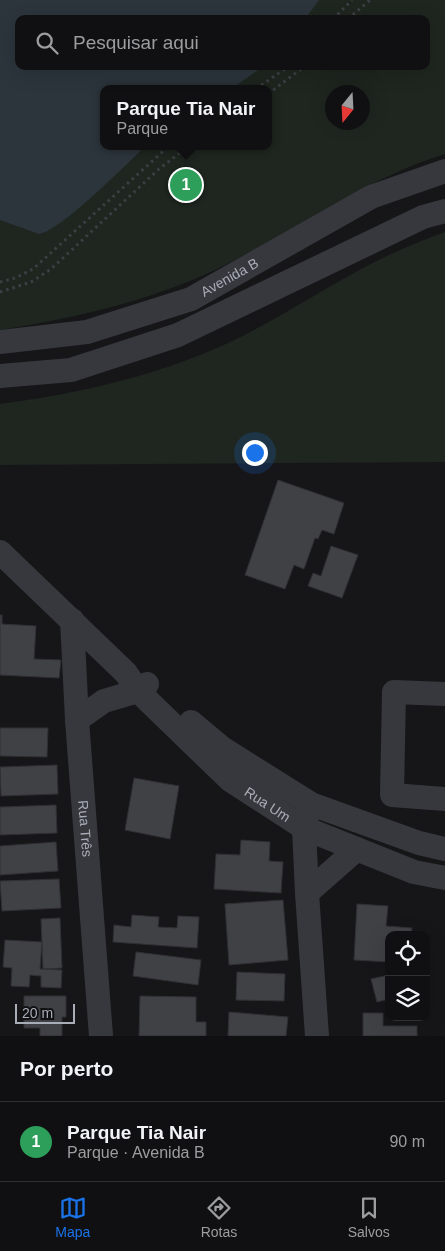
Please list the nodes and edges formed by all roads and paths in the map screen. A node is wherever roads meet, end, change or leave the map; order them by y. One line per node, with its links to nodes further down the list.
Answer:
1 (352, 0): 3 (path)
2 (370, 0): 4 (path)
3 (337, 15)
4 (353, 15)
5 (283, 70): 7 (path)
6 (300, 70): 8 (path)
7 (262, 85)
8 (272, 91)
9 (165, 150): 13 (path)
10 (184, 150): 14 (path)
11 (445, 170): 15 (street, Avenida B)
12 (445, 211): 16 (street, Avenida B)
13 (0, 282)
14 (0, 292)
15 (0, 342)
16 (0, 376)
17 (0, 552): 18 (street, Rua Um)
18 (72, 620): 19 (street, Rua Um); 21 (street, Rua Três)
19 (137, 683): 21 (street); 23 (street, Rua Um); 24 (street, Rua Um)
20 (445, 694): 22 (street)
21 (77, 720): 29 (street, Rua Três)
22 (445, 799)
23 (311, 804): 24 (street); 26 (street, Rua Um)
24 (304, 828): 25 (street, Rua Um); 28 (street)
25 (357, 849): 27 (street, Rua Um); 28 (street)
26 (445, 849)
27 (445, 878)
28 (307, 893): 30 (street)
29 (101, 1036)
30 (317, 1036)

